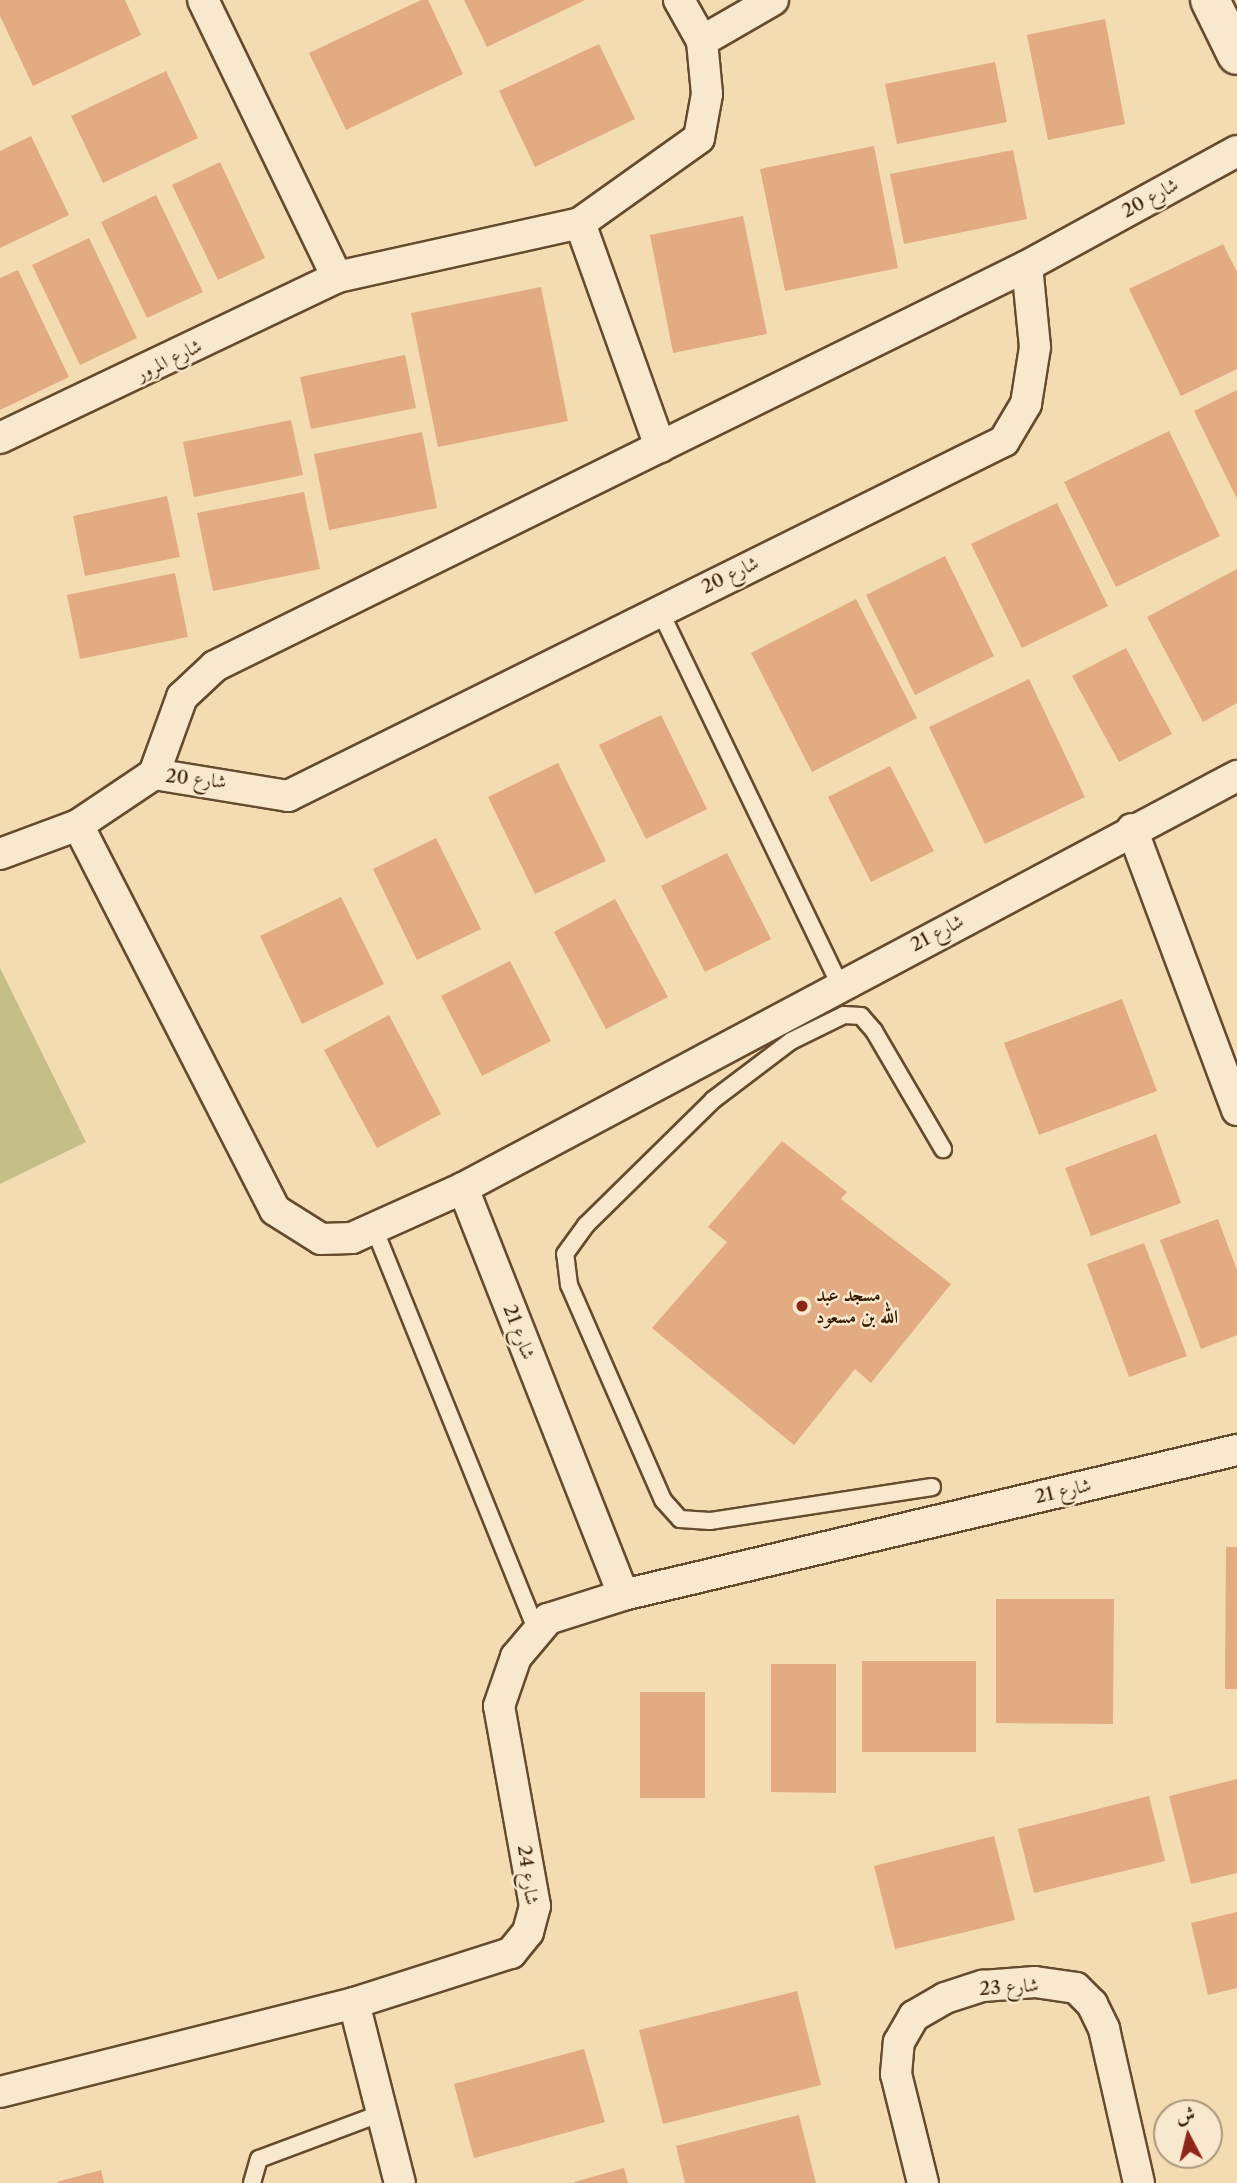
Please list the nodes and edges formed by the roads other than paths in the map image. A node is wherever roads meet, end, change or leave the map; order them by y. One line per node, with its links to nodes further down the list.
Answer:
1 (203, 0): 10 (street)
2 (679, 0): 5 (street)
3 (774, 0): 5 (street)
4 (1210, 0): 6 (street)
5 (702, 41): 8 (street, شارع المرور)
6 (1237, 55)
7 (1237, 151): 9 (street, شارع 20)
8 (580, 223): 10 (street, شارع المرور); 12 (street)
9 (1027, 266): 12 (street, شارع 20); 13 (street, شارع 20)
10 (337, 277): 11 (street, شارع المرور)
11 (0, 438)
12 (660, 447): 14 (street, شارع 20)
13 (659, 609): 14 (street, شارع 20); 19 (lane)
14 (155, 774): 16 (street)
15 (1237, 776): 17 (street, شارع 21)
16 (78, 825): 18 (street); 25 (street)
17 (1132, 829): 19 (street, شارع 21); 22 (street)
18 (0, 854)
19 (840, 985): 20 (street, شارع 21)
20 (738, 1039): 21 (lane); 24 (street, شارع 21)
21 (754, 1066): 23 (lane); 27 (lane)
22 (1237, 1110)
23 (943, 1149)
24 (463, 1188): 25 (street); 28 (street, شارع 21)
25 (374, 1228): 29 (lane)
26 (1237, 1450): 28 (street, شارع 21)
27 (932, 1487)
28 (623, 1595): 29 (street, شارع 24)
29 (537, 1632): 30 (street, شارع 24)
30 (355, 2003): 31 (street, شارع 24); 32 (street)
31 (0, 2092)
32 (382, 2113): 33 (lane); 34 (street)
33 (252, 2183)
34 (400, 2183)
35 (923, 2183): 36 (street, شارع 23)
36 (1139, 2183)

